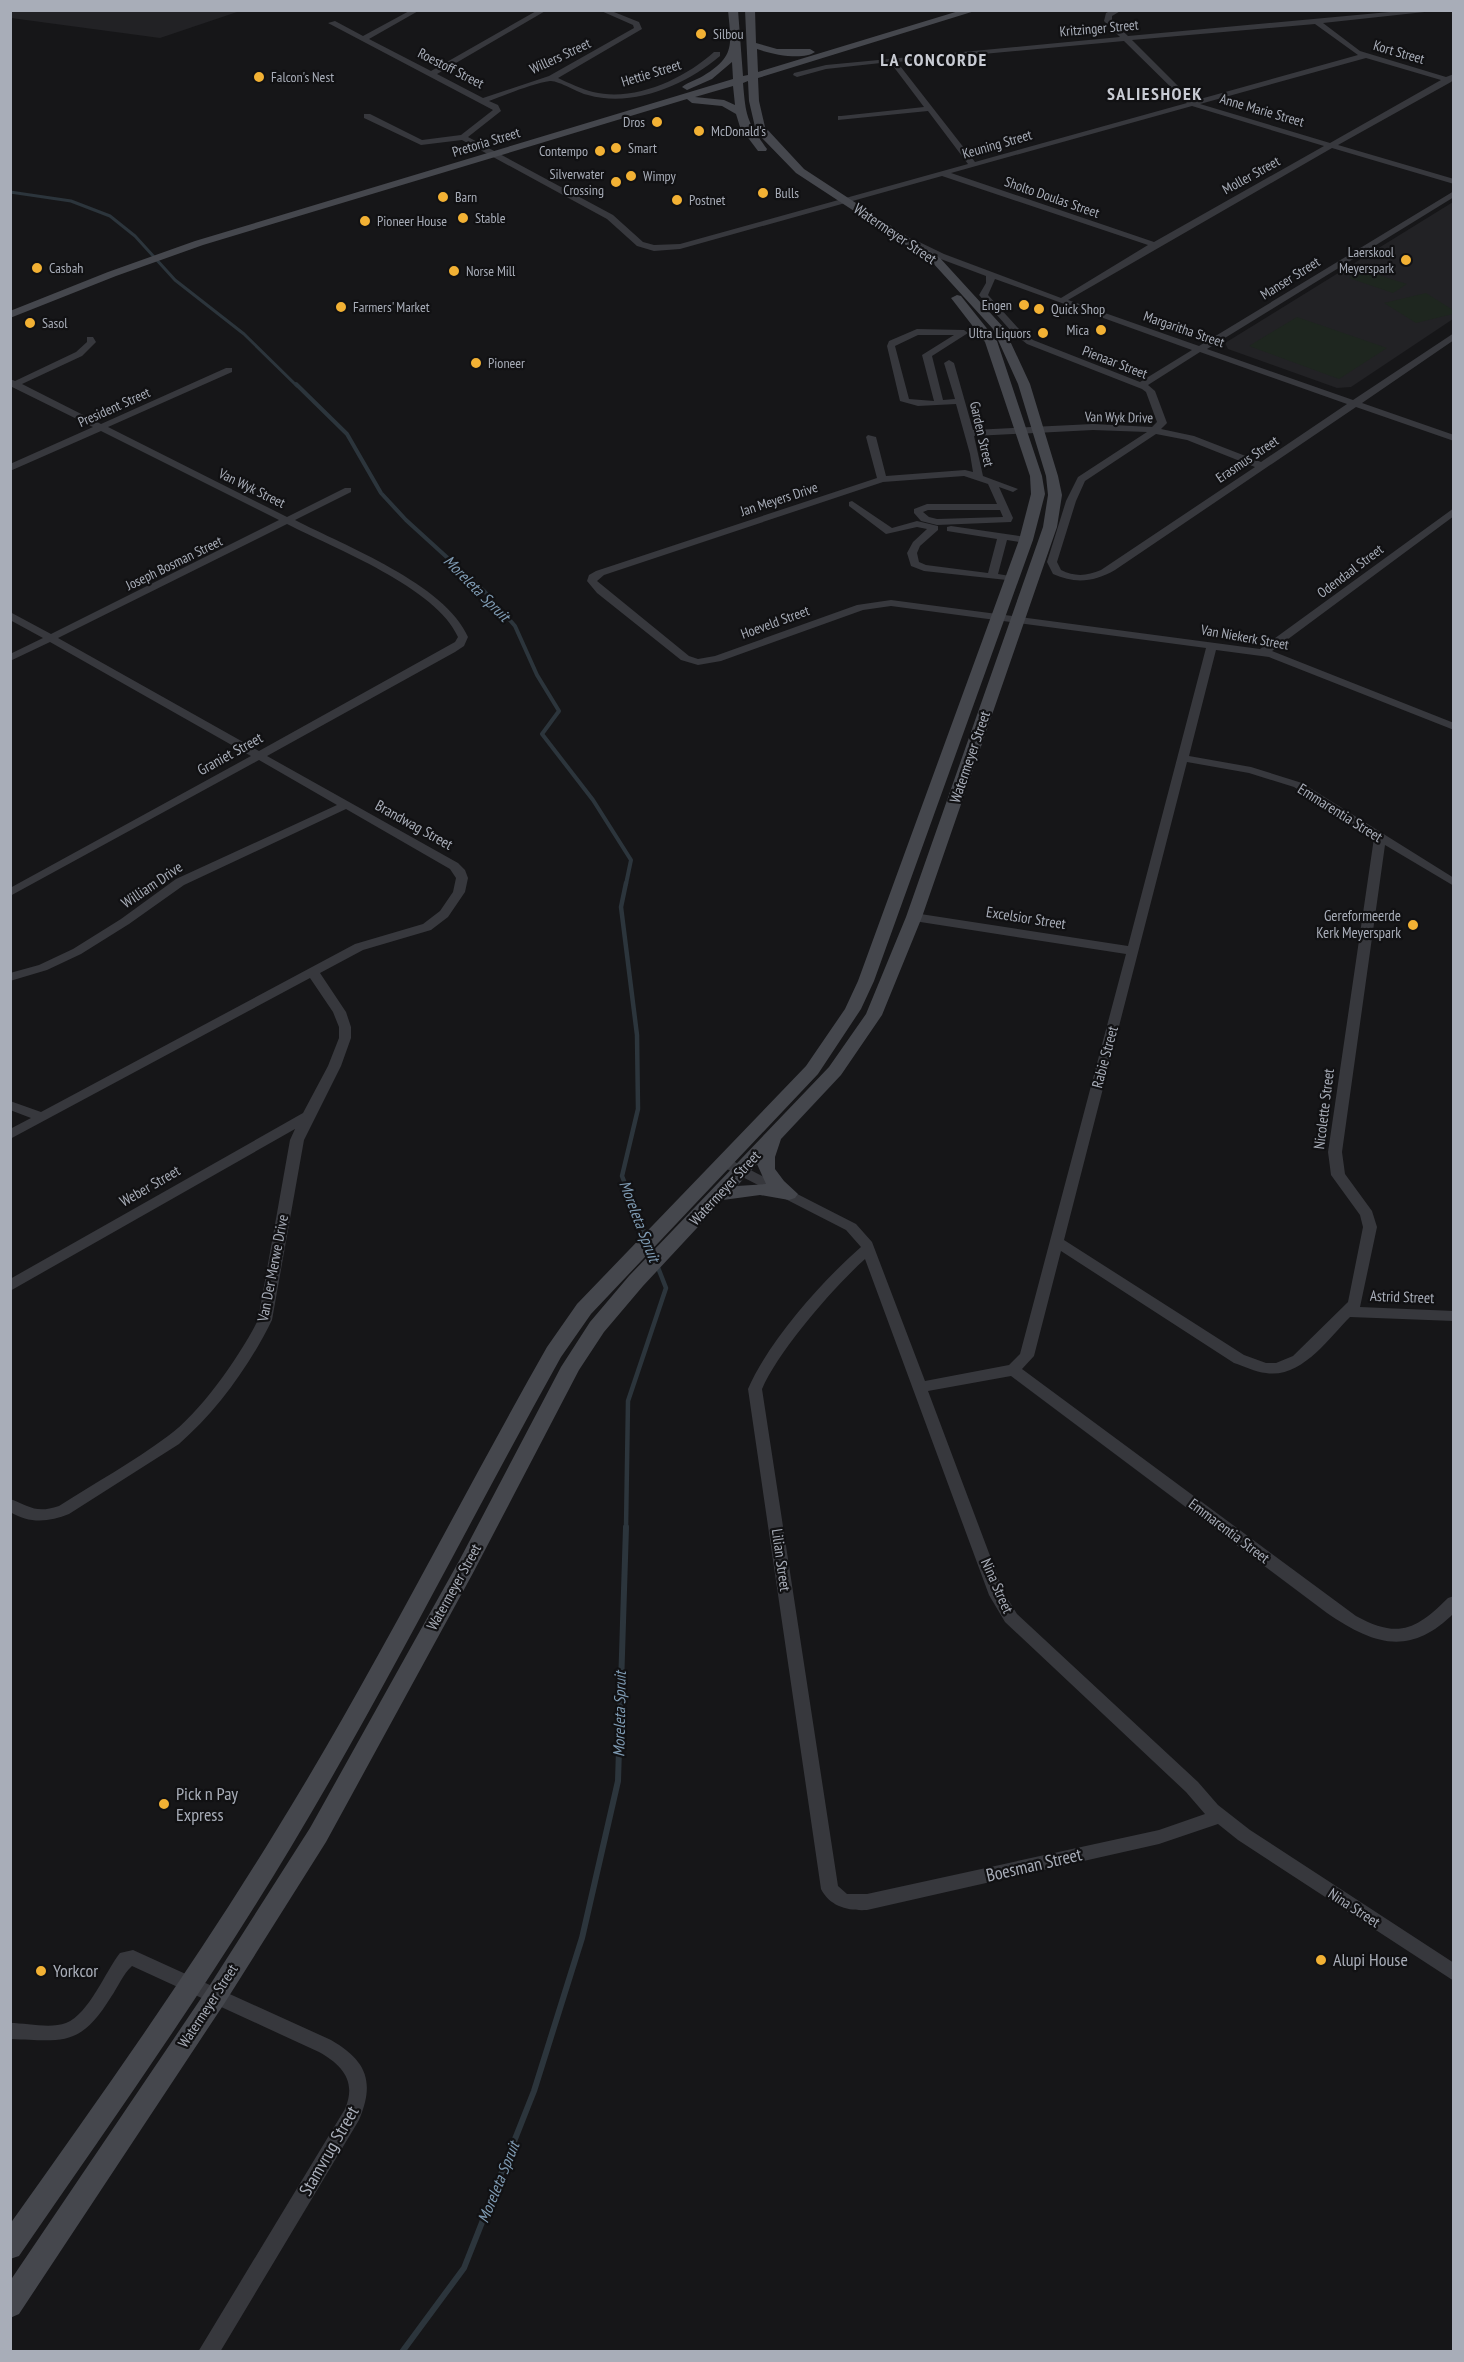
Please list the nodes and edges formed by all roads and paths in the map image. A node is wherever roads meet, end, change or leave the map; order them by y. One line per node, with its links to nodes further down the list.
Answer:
1 (417, 10): 12 (street)
2 (544, 10): 21 (street)
3 (602, 10): 24 (street, Willers Street)
4 (733, 10): 15 (main road, Watermeyer Street)
5 (750, 10): 14 (main road, Watermeyer Street)
6 (956, 10): 16 (main road, Pretoria Street)
7 (974, 10): 20 (main road, Pretoria Street)
8 (1119, 10): 13 (street, Anne Marie Street)
9 (1440, 10): 10 (street, Kritzinger Street)
10 (1318, 21): 13 (street, Kritzinger Street); 18 (street, Kort Street)
11 (332, 23): 12 (street, Roestoff Street)
12 (364, 39): 21 (street, Roestoff Street)
13 (1125, 39): 19 (street, Kritzinger Street); 29 (street, Anne Marie Street)
14 (750, 44): 16 (main road); 20 (main road, Watermeyer Street)
15 (736, 48): 23 (main road, Watermeyer Street); 26 (main road)
16 (811, 52): 20 (main road, Pretoria Street)
17 (717, 54): 24 (street, Hettie Street)
18 (1364, 56): 25 (street, Kort Street); 29 (street, Keuning Street)
19 (892, 60): 22 (street, Kritzinger Street); 30 (street)
20 (751, 73): 23 (main road, Pretoria Street); 42 (main road, Watermeyer Street)
21 (431, 74): 27 (street, Roestoff Street)
22 (797, 75)
23 (737, 77): 26 (main road, Pretoria Street); 28 (main road, Pretoria Street); 31 (main road, Watermeyer Street)
24 (552, 78): 27 (street, Willers Street)
25 (1450, 78): 35 (street, Moller Street)
26 (669, 94): 36 (main road, Pretoria Street)
27 (483, 100): 34 (street, Roestoff Street)
28 (662, 104): 31 (main road); 37 (main road, Pretoria Street)
29 (1192, 104): 35 (street, Anne Marie Street); 38 (street, Keuning Street)
30 (928, 109): 33 (street); 38 (street)
31 (741, 112): 42 (main road, Watermeyer Street)
32 (367, 116): 34 (street)
33 (841, 118)
34 (463, 137): 36 (street)
35 (1332, 145): 40 (street, Anne Marie Street); 45 (street, Moller Street)
36 (482, 148): 37 (street); 43 (main road, Pretoria Street)
37 (496, 155): 42 (street, Keuning Street); 43 (main road, Pretoria Street)
38 (973, 165): 39 (street, Keuning Street)
39 (942, 174): 42 (street, Keuning Street); 45 (street, Sholto Doulas Street)
40 (1454, 182)
41 (1454, 193): 55 (street, Manser Street)
42 (839, 202): 44 (main road, Watermeyer Street); 65 (main road, Watermeyer Street)
43 (194, 240): 46 (main road, Pretoria Street)
44 (908, 240): 47 (street, Margaritha Street); 64 (main road, Watermeyer Street)
45 (1155, 245): 50 (street, Moller Street)
46 (107, 271): 51 (main road, Pretoria Street); 52 (main road, Pretoria Street)
47 (991, 274): 48 (street); 49 (street, Margaritha Street)
48 (985, 289): 49 (street); 59 (street, Pienaar Street)
49 (1033, 291): 50 (street, Margaritha Street)
50 (1063, 300): 55 (street, Margaritha Street)
51 (10, 304)
52 (10, 315)
53 (1454, 336): 62 (street, Erasmus Street)
54 (90, 339): 58 (street)
55 (1201, 349): 59 (street, Manser Street); 62 (street, Margaritha Street)
56 (949, 363): 60 (street, Garden Street)
57 (229, 370): 63 (street, President Street)
58 (13, 383): 63 (street, Van Wyk Street)
59 (1141, 385): 66 (street, Pienaar Street)
60 (961, 401): 61 (street); 67 (street, Garden Street)
61 (939, 402): 61 (street)
62 (1354, 403): 69 (street, Margaritha Street); 70 (street, Erasmus Street)
63 (101, 428): 73 (street, President Street); 82 (street, Van Wyk Street)
64 (1039, 430): 65 (street, Van Wyk Drive); 66 (street, Van Wyk Drive); 91 (main road, Watermeyer Street)
65 (1022, 431): 67 (street, Van Wyk Drive); 85 (main road, Watermeyer Street)
66 (1155, 431): 71 (street, Van Wyk Drive); 72 (street, Erasmus Street)
67 (970, 433): 74 (street, Garden Street)
68 (871, 437): 75 (street)
69 (1454, 438)
70 (1278, 454): 71 (street); 72 (street, Erasmus Street)
71 (1234, 456): 72 (street, Van Wyk Drive)
72 (1262, 466)
73 (10, 468)
74 (978, 476): 75 (street, Jan Meyers Drive); 76 (street, Garden Street)
75 (882, 478): 87 (street, Jan Meyers Drive)
76 (992, 481): 77 (street, Garden Street); 80 (street)
77 (1013, 489)
78 (348, 490): 82 (street, Joseph Bosman Street)
79 (852, 504): 83 (street)
80 (1003, 507): 80 (street)
81 (1454, 511): 95 (street, Odendaal Street)
82 (289, 521): 92 (street, Joseph Bosman Street); 93 (street, Van Wyk Street)
83 (934, 528): 84 (street); 86 (street)
84 (1003, 537): 85 (street); 86 (street)
85 (1026, 540): 88 (main road, Watermeyer Street)
86 (992, 576): 88 (street)
87 (593, 577): 90 (street, Hoeveld Street)
88 (1012, 579): 90 (main road, Watermeyer Street)
89 (10, 615): 92 (street, Brandwag Street)
90 (998, 617): 91 (street, Van Niekerk Street); 113 (main road, Watermeyer Street)
91 (1019, 619): 94 (street, Van Niekerk Street); 104 (main road, Watermeyer Street)
92 (53, 638): 96 (street, Joseph Bosman Street); 98 (street, Brandwag Street)
93 (463, 640): 98 (street, Graniet Street)
94 (1212, 646): 95 (street, Van Niekerk Street); 99 (street, Rabie Street)
95 (1262, 653): 97 (street, Van Niekerk Street)
96 (10, 658)
97 (1452, 725)
98 (258, 755): 100 (street, Brandwag Street); 103 (street, Graniet Street)
99 (1182, 758): 101 (street, Emmarentia Street); 105 (street, Rabie Street)
100 (346, 805): 106 (street, Brandwag Street); 107 (street, William Drive)
101 (1380, 837): 102 (street, Emmarentia Street); 120 (street, Nicolette Street)
102 (1454, 883)
103 (10, 893)
104 (914, 917): 105 (street, Excelsior Street); 111 (main road, Watermeyer Street)
105 (1133, 951): 117 (street, Rabie Street)
106 (312, 972): 109 (street, Van Der Merwe Drive); 110 (street, Brandwag Street)
107 (10, 977)
108 (10, 1104): 110 (street)
109 (307, 1116): 119 (street, Weber Street); 124 (street, Van Der Merwe Drive)
110 (43, 1118): 112 (street, Brandwag Street)
111 (777, 1134): 114 (main road, Watermeyer Street); 115 (main road)
112 (10, 1135)
113 (724, 1162): 114 (street, Nina Street); 129 (main road, Watermeyer Street)
114 (742, 1170): 115 (street, Nina Street); 116 (main road, Watermeyer Street)
115 (786, 1193): 116 (main road); 118 (street, Nina Street)
116 (720, 1194): 130 (main road, Watermeyer Street)
117 (1057, 1242): 120 (street, Nicolette Street); 122 (street, Rabie Street)
118 (868, 1249): 123 (street, Nina Street); 127 (street, Lilian Street)
119 (10, 1286)
120 (1350, 1312): 121 (street, Astrid Street)
121 (1454, 1316)
122 (1013, 1370): 123 (street); 125 (street, Emmarentia Street)
123 (920, 1387): 126 (street, Nina Street)
124 (10, 1505)
125 (1454, 1602)
126 (1219, 1816): 127 (street, Boesman Street); 128 (street, Nina Street)
127 (847, 1902)
128 (1454, 1972)
129 (191, 1984): 130 (street, Stamvrug Street); 131 (street, Stamvrug Street); 132 (main road, Watermeyer Street)
130 (216, 1995): 133 (main road, Watermeyer Street); 134 (street, Stamvrug Street)
131 (10, 2031)
132 (10, 2247)
133 (10, 2305)
134 (208, 2352)

